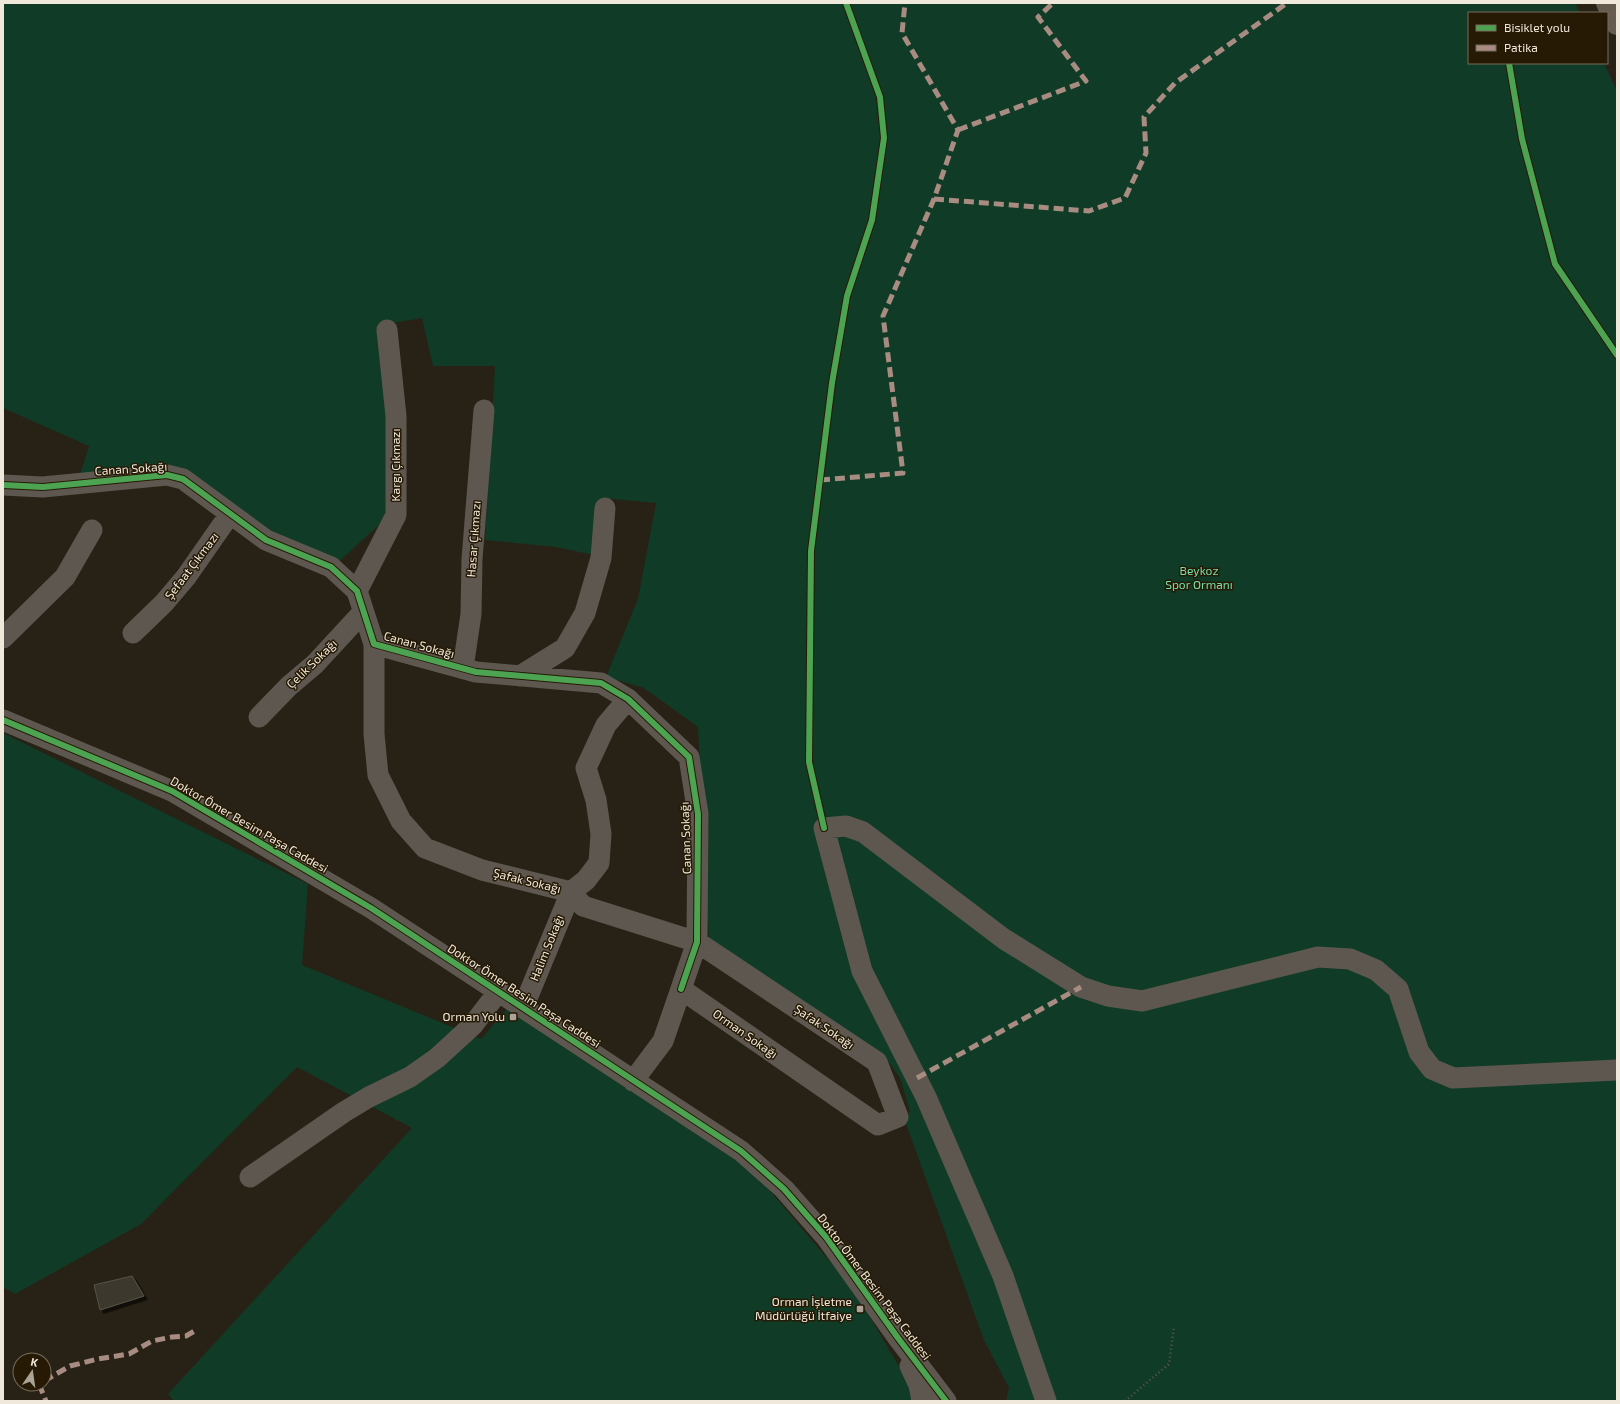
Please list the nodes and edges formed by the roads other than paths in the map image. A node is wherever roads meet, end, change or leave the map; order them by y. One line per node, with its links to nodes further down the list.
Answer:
1 (1607, 3): 2 (highway)
2 (1617, 24)
3 (387, 330): 9 (street, Kargı Çıkmazı)
4 (484, 410): 14 (street, Hasar Çıkmazı)
5 (3, 485): 7 (street, Canan Sokağı)
6 (605, 508): 15 (street)
7 (230, 514): 9 (street, Canan Sokağı); 11 (street, Şefaat Çıkmazı)
8 (92, 530): 12 (street)
9 (357, 591): 10 (street, Canan Sokağı)
10 (364, 612): 13 (street, Canan Sokağı); 17 (street, Çelik Sokağı)
11 (133, 633)
12 (3, 638)
13 (374, 644): 14 (street, Canan Sokağı); 19 (street, Şafak Sokağı)
14 (463, 668): 15 (street, Canan Sokağı)
15 (520, 676): 16 (street, Canan Sokağı)
16 (628, 699): 19 (street, Halim Sokağı); 20 (street, Canan Sokağı)
17 (259, 717)
18 (3, 720): 22 (street, Doktor Ömer Besim Paşa Caddesi)
19 (571, 892): 20 (street, Şafak Sokağı); 23 (street, Halim Sokağı)
20 (697, 942): 21 (street, Canan Sokağı); 26 (street, Şafak Sokağı)
21 (680, 989): 25 (street); 26 (street, Orman Sokağı)
22 (498, 992): 23 (street, Doktor Ömer Besim Paşa Caddesi); 27 (street)
23 (523, 1008): 25 (street, Doktor Ömer Besim Paşa Caddesi)
24 (1617, 1070): 31 (street)
25 (633, 1080): 28 (street, Doktor Ömer Besim Paşa Caddesi)
26 (898, 1117)
27 (250, 1177)
28 (898, 1338): 29 (street); 30 (street, Doktor Ömer Besim Paşa Caddesi)
29 (922, 1401)
30 (946, 1401)
31 (1046, 1401)

